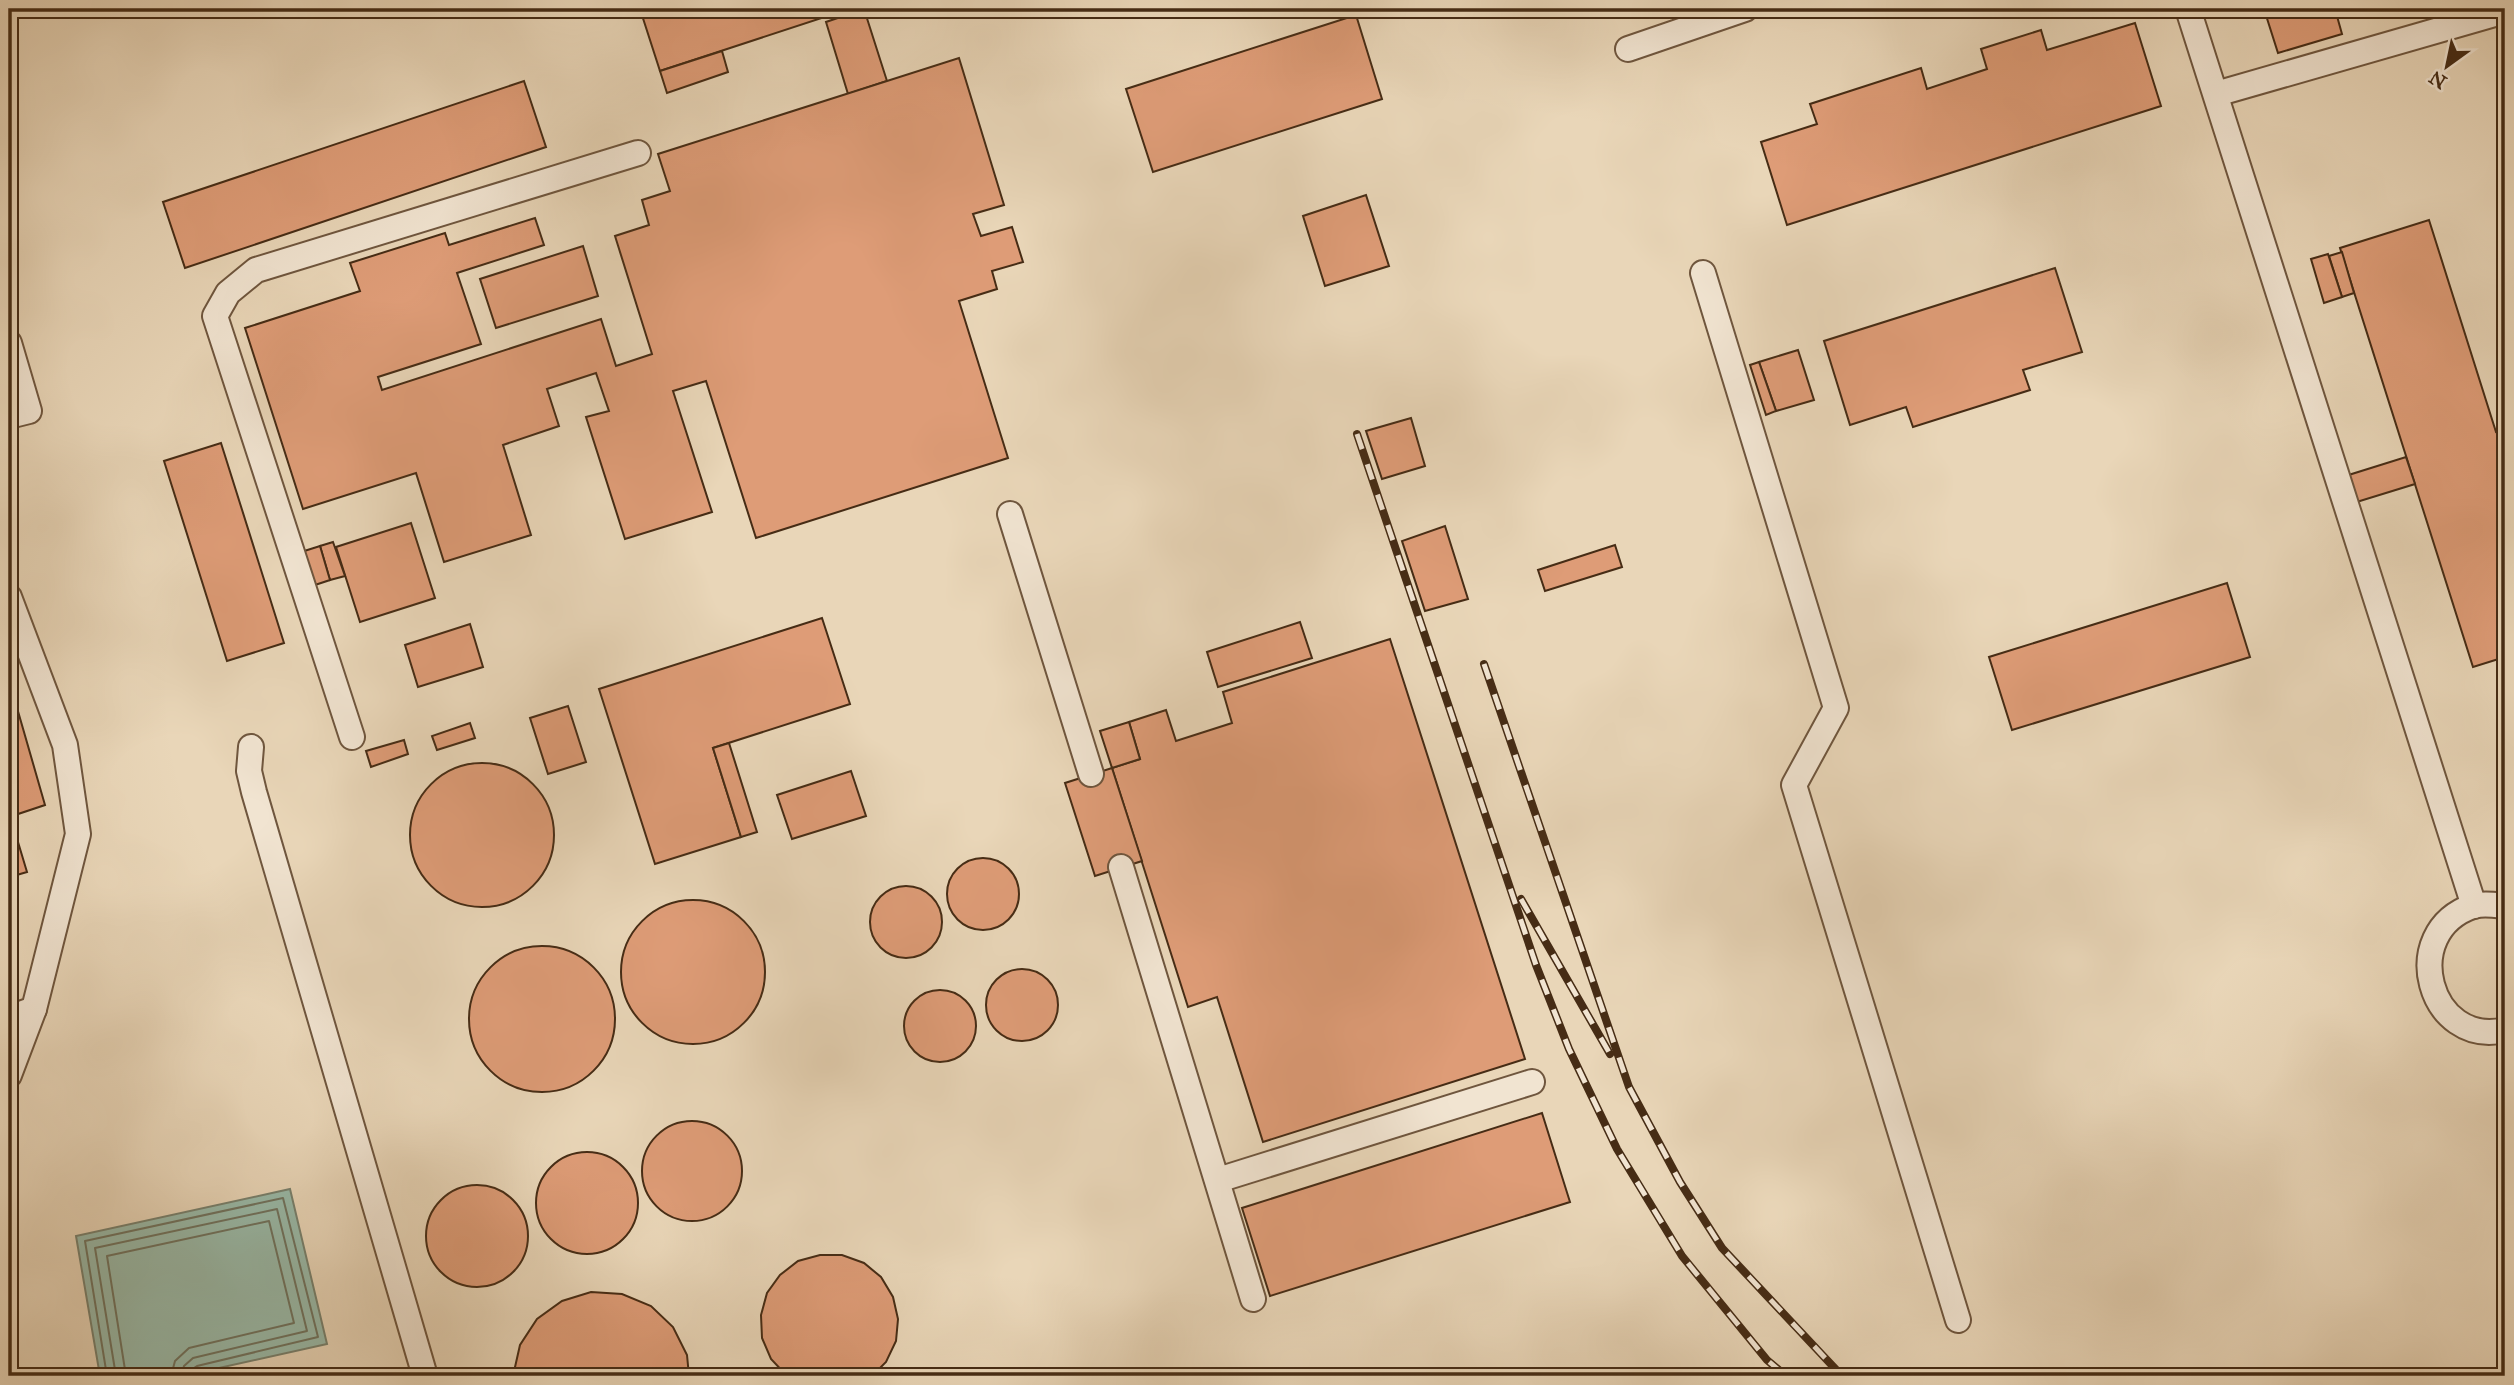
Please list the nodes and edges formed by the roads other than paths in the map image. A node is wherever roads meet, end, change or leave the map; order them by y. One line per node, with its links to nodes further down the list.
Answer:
1 (1745, 9): 4 (lane)
2 (2188, 9): 5 (lane)
3 (2505, 11): 5 (lane)
4 (1628, 49)
5 (2216, 94): 16 (lane)
6 (638, 153): 12 (lane)
7 (1703, 273): 25 (lane)
8 (9, 343): 9 (lane)
9 (9, 416)
10 (1010, 514): 14 (lane)
11 (9, 597): 18 (lane)
12 (352, 737)
13 (251, 747): 26 (lane)
14 (1091, 774)
15 (1121, 867): 23 (lane)
16 (2474, 906): 17 (lane); 20 (lane)
17 (2505, 906)
18 (34, 1009): 19 (lane); 21 (lane)
19 (9, 1018)
20 (2505, 1030)
21 (9, 1075)
22 (1532, 1082): 23 (lane)
23 (1218, 1180): 24 (lane)
24 (1253, 1299)
25 (1958, 1320)
26 (425, 1376)

